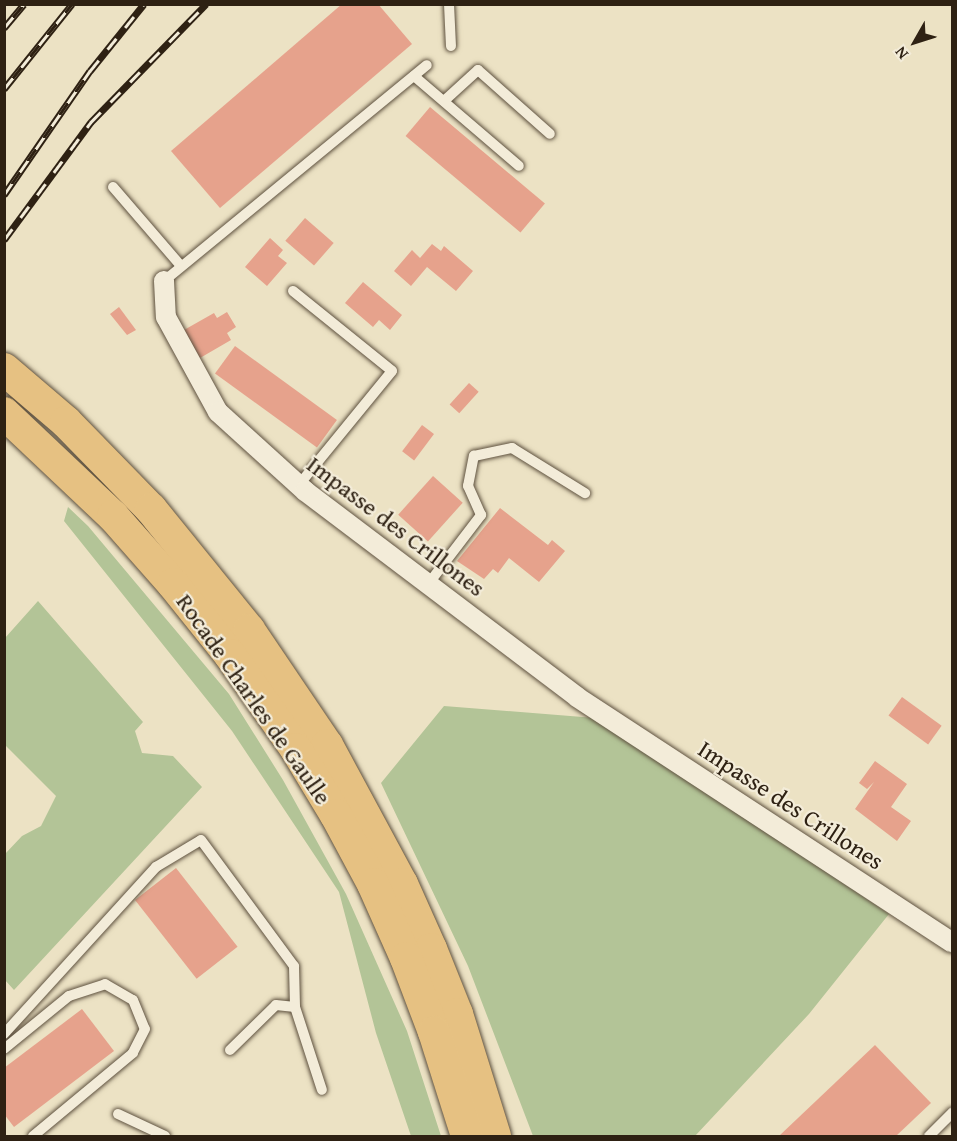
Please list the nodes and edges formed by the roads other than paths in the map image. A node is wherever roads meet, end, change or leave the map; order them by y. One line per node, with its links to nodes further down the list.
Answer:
1 (450, 4): 2 (lane)
2 (451, 46)
3 (427, 66): 4 (lane, Impasse des Crillones)
4 (414, 76): 5 (lane); 9 (lane, Impasse des Crillones)
5 (444, 101): 6 (lane); 7 (lane)
6 (550, 134)
7 (519, 166)
8 (112, 187): 9 (lane)
9 (181, 266): 10 (lane, Impasse des Crillones)
10 (164, 281): 14 (street, Impasse des Crillones)
11 (293, 291): 14 (lane)
12 (4, 369): 28 (main road, Rocade Charles de Gaulle)
13 (4, 412): 27 (main road, Rocade Charles de Gaulle)
14 (298, 486): 16 (street, Impasse des Crillones)
15 (585, 493): 16 (lane)
16 (429, 583): 17 (street, Impasse des Crillones)
17 (952, 942)
18 (295, 1007): 19 (lane); 21 (lane); 22 (lane)
19 (4, 1034)
20 (4, 1049): 25 (lane)
21 (230, 1050)
22 (322, 1090)
23 (952, 1113): 29 (lane)
24 (118, 1114): 26 (lane)
25 (33, 1137)
26 (165, 1137)
27 (467, 1137)
28 (495, 1137)
29 (929, 1137)

